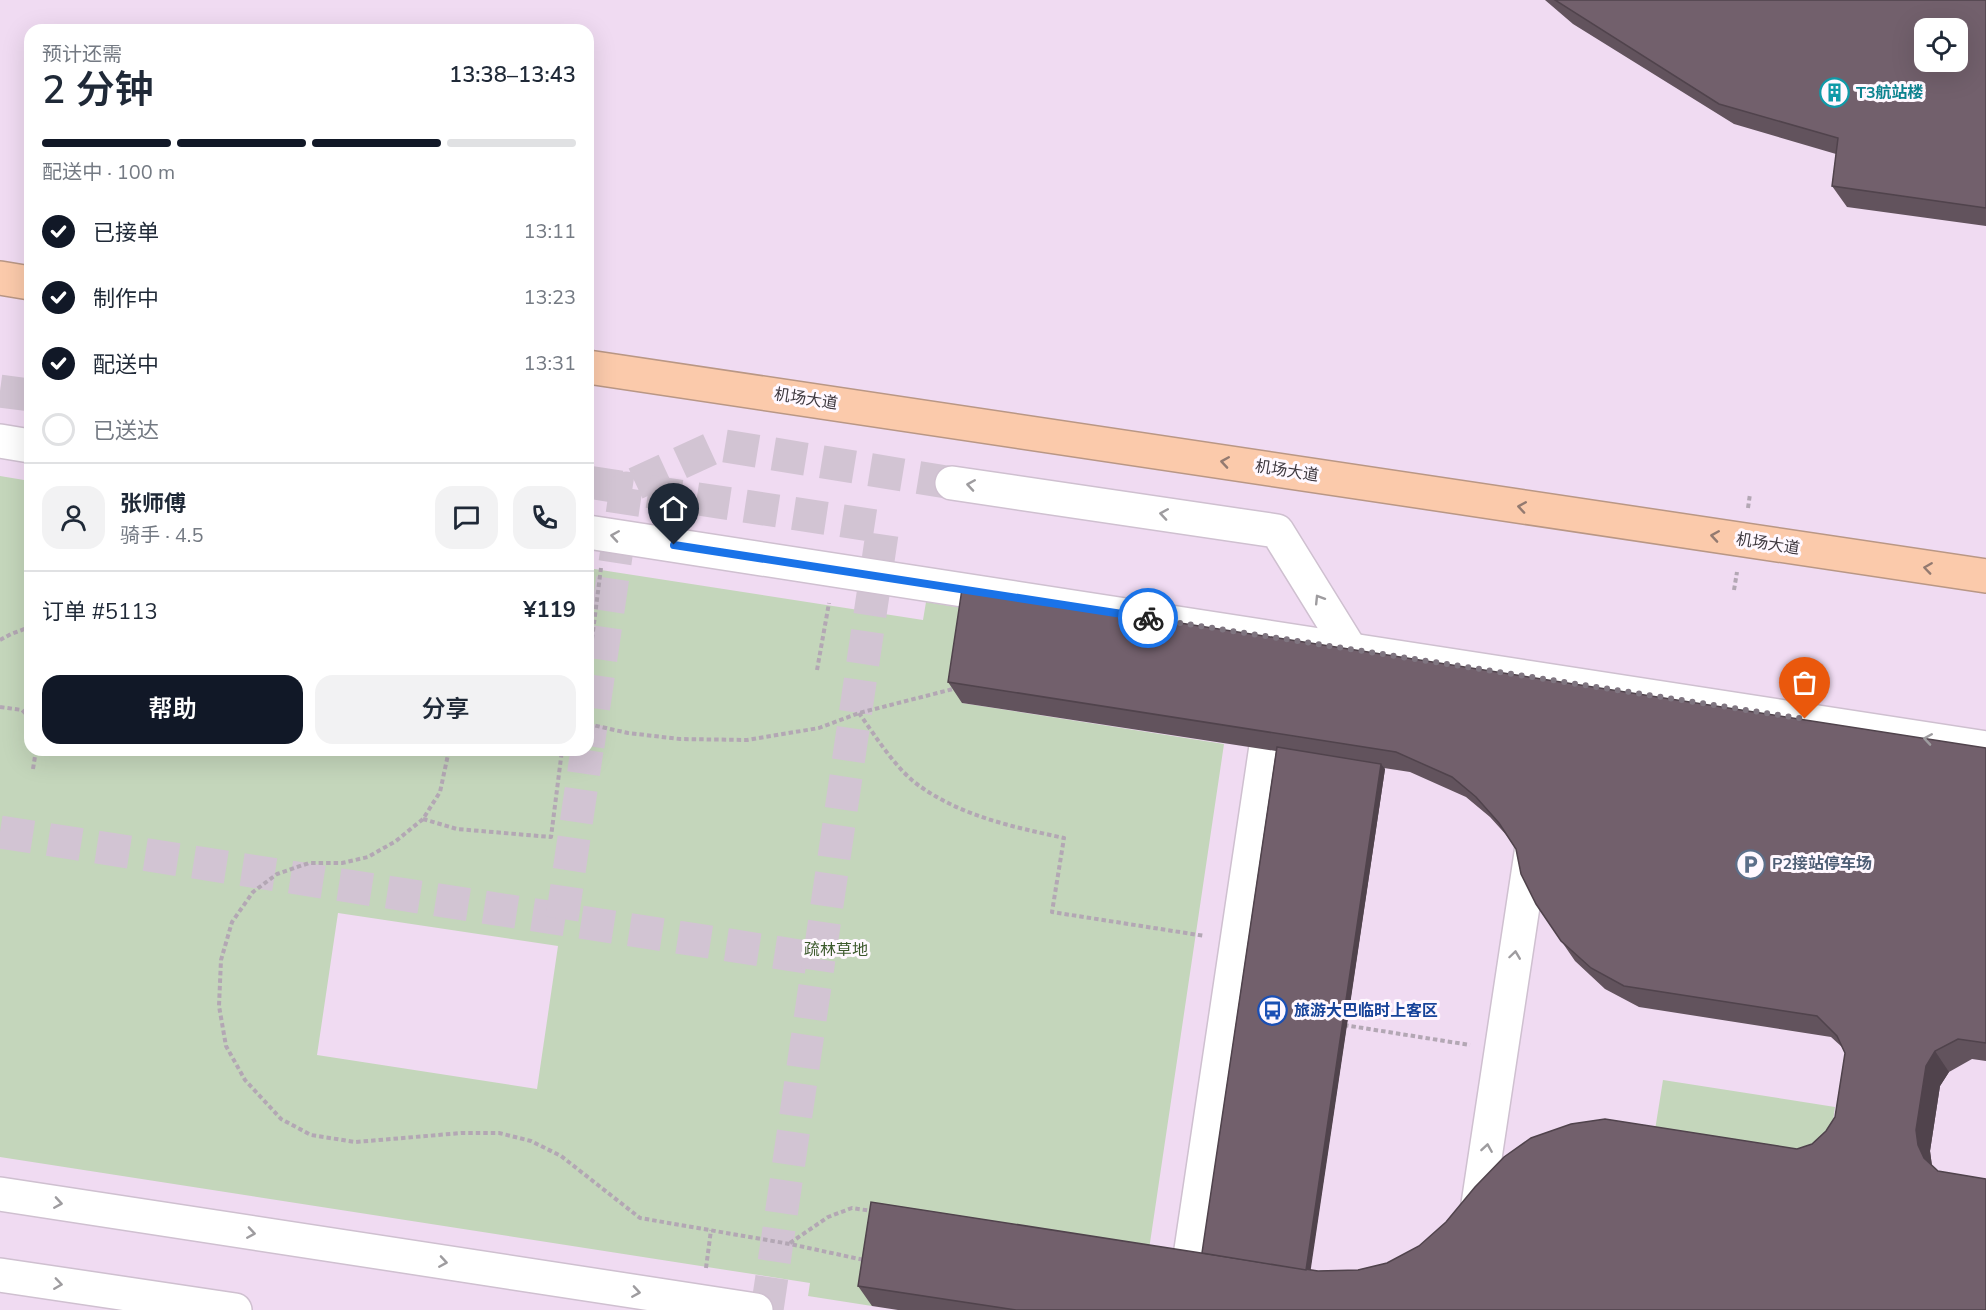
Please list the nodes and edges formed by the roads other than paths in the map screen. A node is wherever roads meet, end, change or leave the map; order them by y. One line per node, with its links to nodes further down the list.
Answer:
1 (0, 278): 2 (highway)
2 (24, 282)
3 (594, 367): 8 (highway, 机场大道, one-way to 3)
4 (0, 441): 5 (lane)
5 (24, 445)
6 (952, 483): 10 (lane, one-way to 6)
7 (597, 533): 9 (lane, one-way to 7)
8 (1986, 576)
9 (1282, 638): 10 (lane); 17 (lane)
10 (1350, 649): 11 (lane, one-way to 10)
11 (1986, 747)
12 (1537, 810): 18 (lane, one-way to 12)
13 (0, 1194): 16 (lane, one-way to 16)
14 (0, 1275): 15 (lane, one-way to 15)
15 (235, 1310)
16 (756, 1310)
17 (1182, 1310)
18 (1462, 1310)

